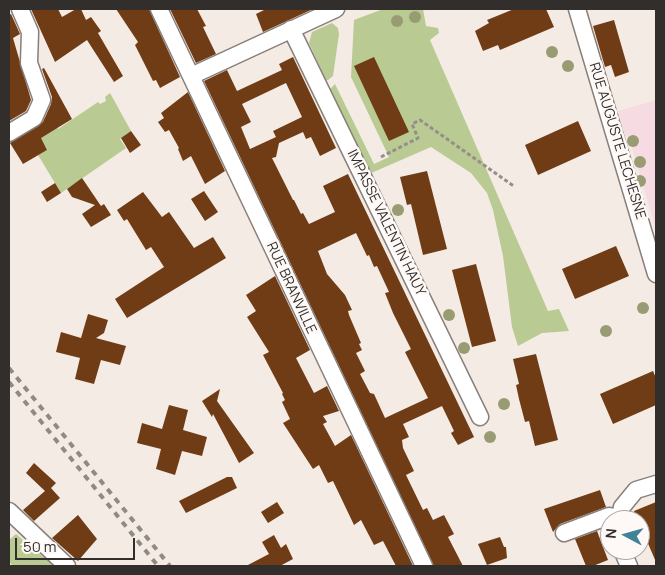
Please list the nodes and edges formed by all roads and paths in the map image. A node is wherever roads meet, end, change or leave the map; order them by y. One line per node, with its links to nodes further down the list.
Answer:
1 (20, 9): 7 (street)
2 (159, 9): 6 (street, RUE BRANVILLE)
3 (336, 9): 5 (street)
4 (577, 9): 10 (street, RUE AUGUSTE LECHESNE)
5 (291, 29): 6 (street); 11 (street, IMPASSE VALENTIN HAUY)
6 (191, 76): 18 (street, RUE BRANVILLE)
7 (9, 133)
8 (381, 157): 9 (path)
9 (515, 187)
10 (656, 274)
11 (480, 417)
12 (656, 484): 13 (street)
13 (622, 510)
14 (11, 518): 17 (street)
15 (600, 519): 16 (street)
16 (564, 532)
17 (67, 566)
18 (424, 566)

